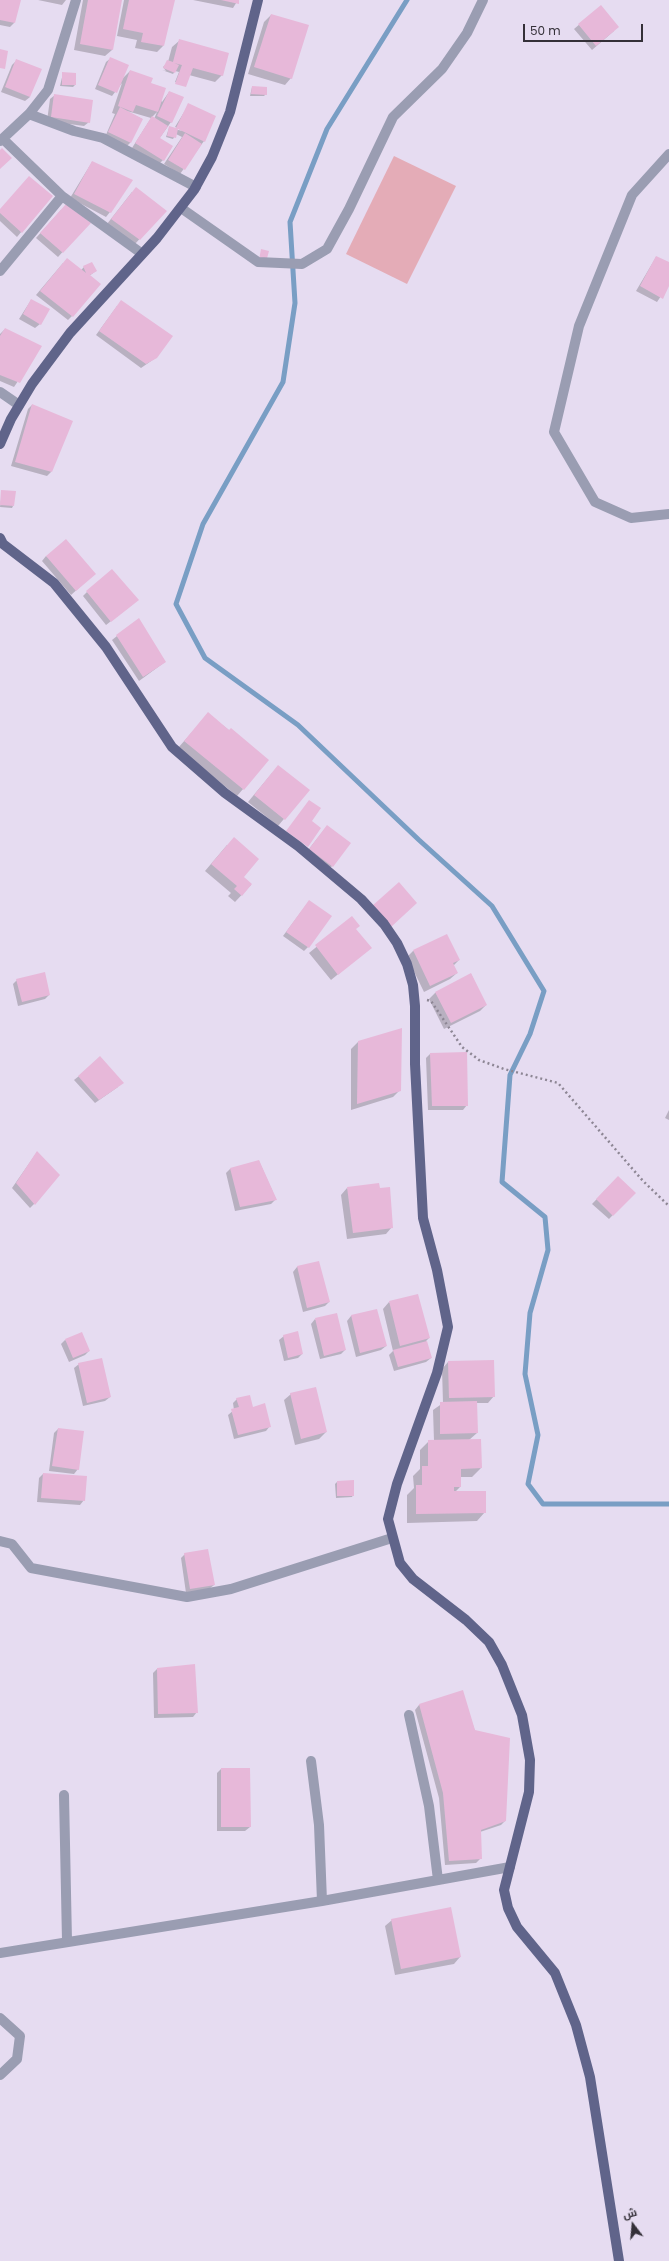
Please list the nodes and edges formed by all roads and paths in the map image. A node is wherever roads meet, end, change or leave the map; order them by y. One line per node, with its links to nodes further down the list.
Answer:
1 (76, 0): 4 (street)
2 (258, 0): 7 (main road)
3 (483, 0): 9 (street)
4 (29, 114): 5 (street); 7 (street)
5 (2, 140): 8 (street)
6 (669, 154): 15 (street)
7 (196, 187): 9 (main road)
8 (62, 196): 10 (street); 11 (street)
9 (180, 208): 10 (main road)
10 (141, 253): 13 (main road)
11 (0, 271)
12 (0, 392): 13 (street)
13 (19, 405): 14 (main road)
14 (0, 444)
15 (669, 514)
16 (1, 542): 17 (main road)
17 (414, 994): 18 (path); 19 (main road)
18 (669, 1206)
19 (392, 1538): 20 (street); 24 (main road)
20 (0, 1541)
21 (409, 1715): 25 (street)
22 (311, 1761): 26 (street)
23 (64, 1795): 27 (street)
24 (510, 1867): 25 (street); 31 (main road)
25 (438, 1880): 26 (street)
26 (322, 1901): 27 (street)
27 (68, 1941): 28 (street)
28 (0, 1953)
29 (0, 2018): 30 (street)
30 (0, 2075)
31 (619, 2261)

